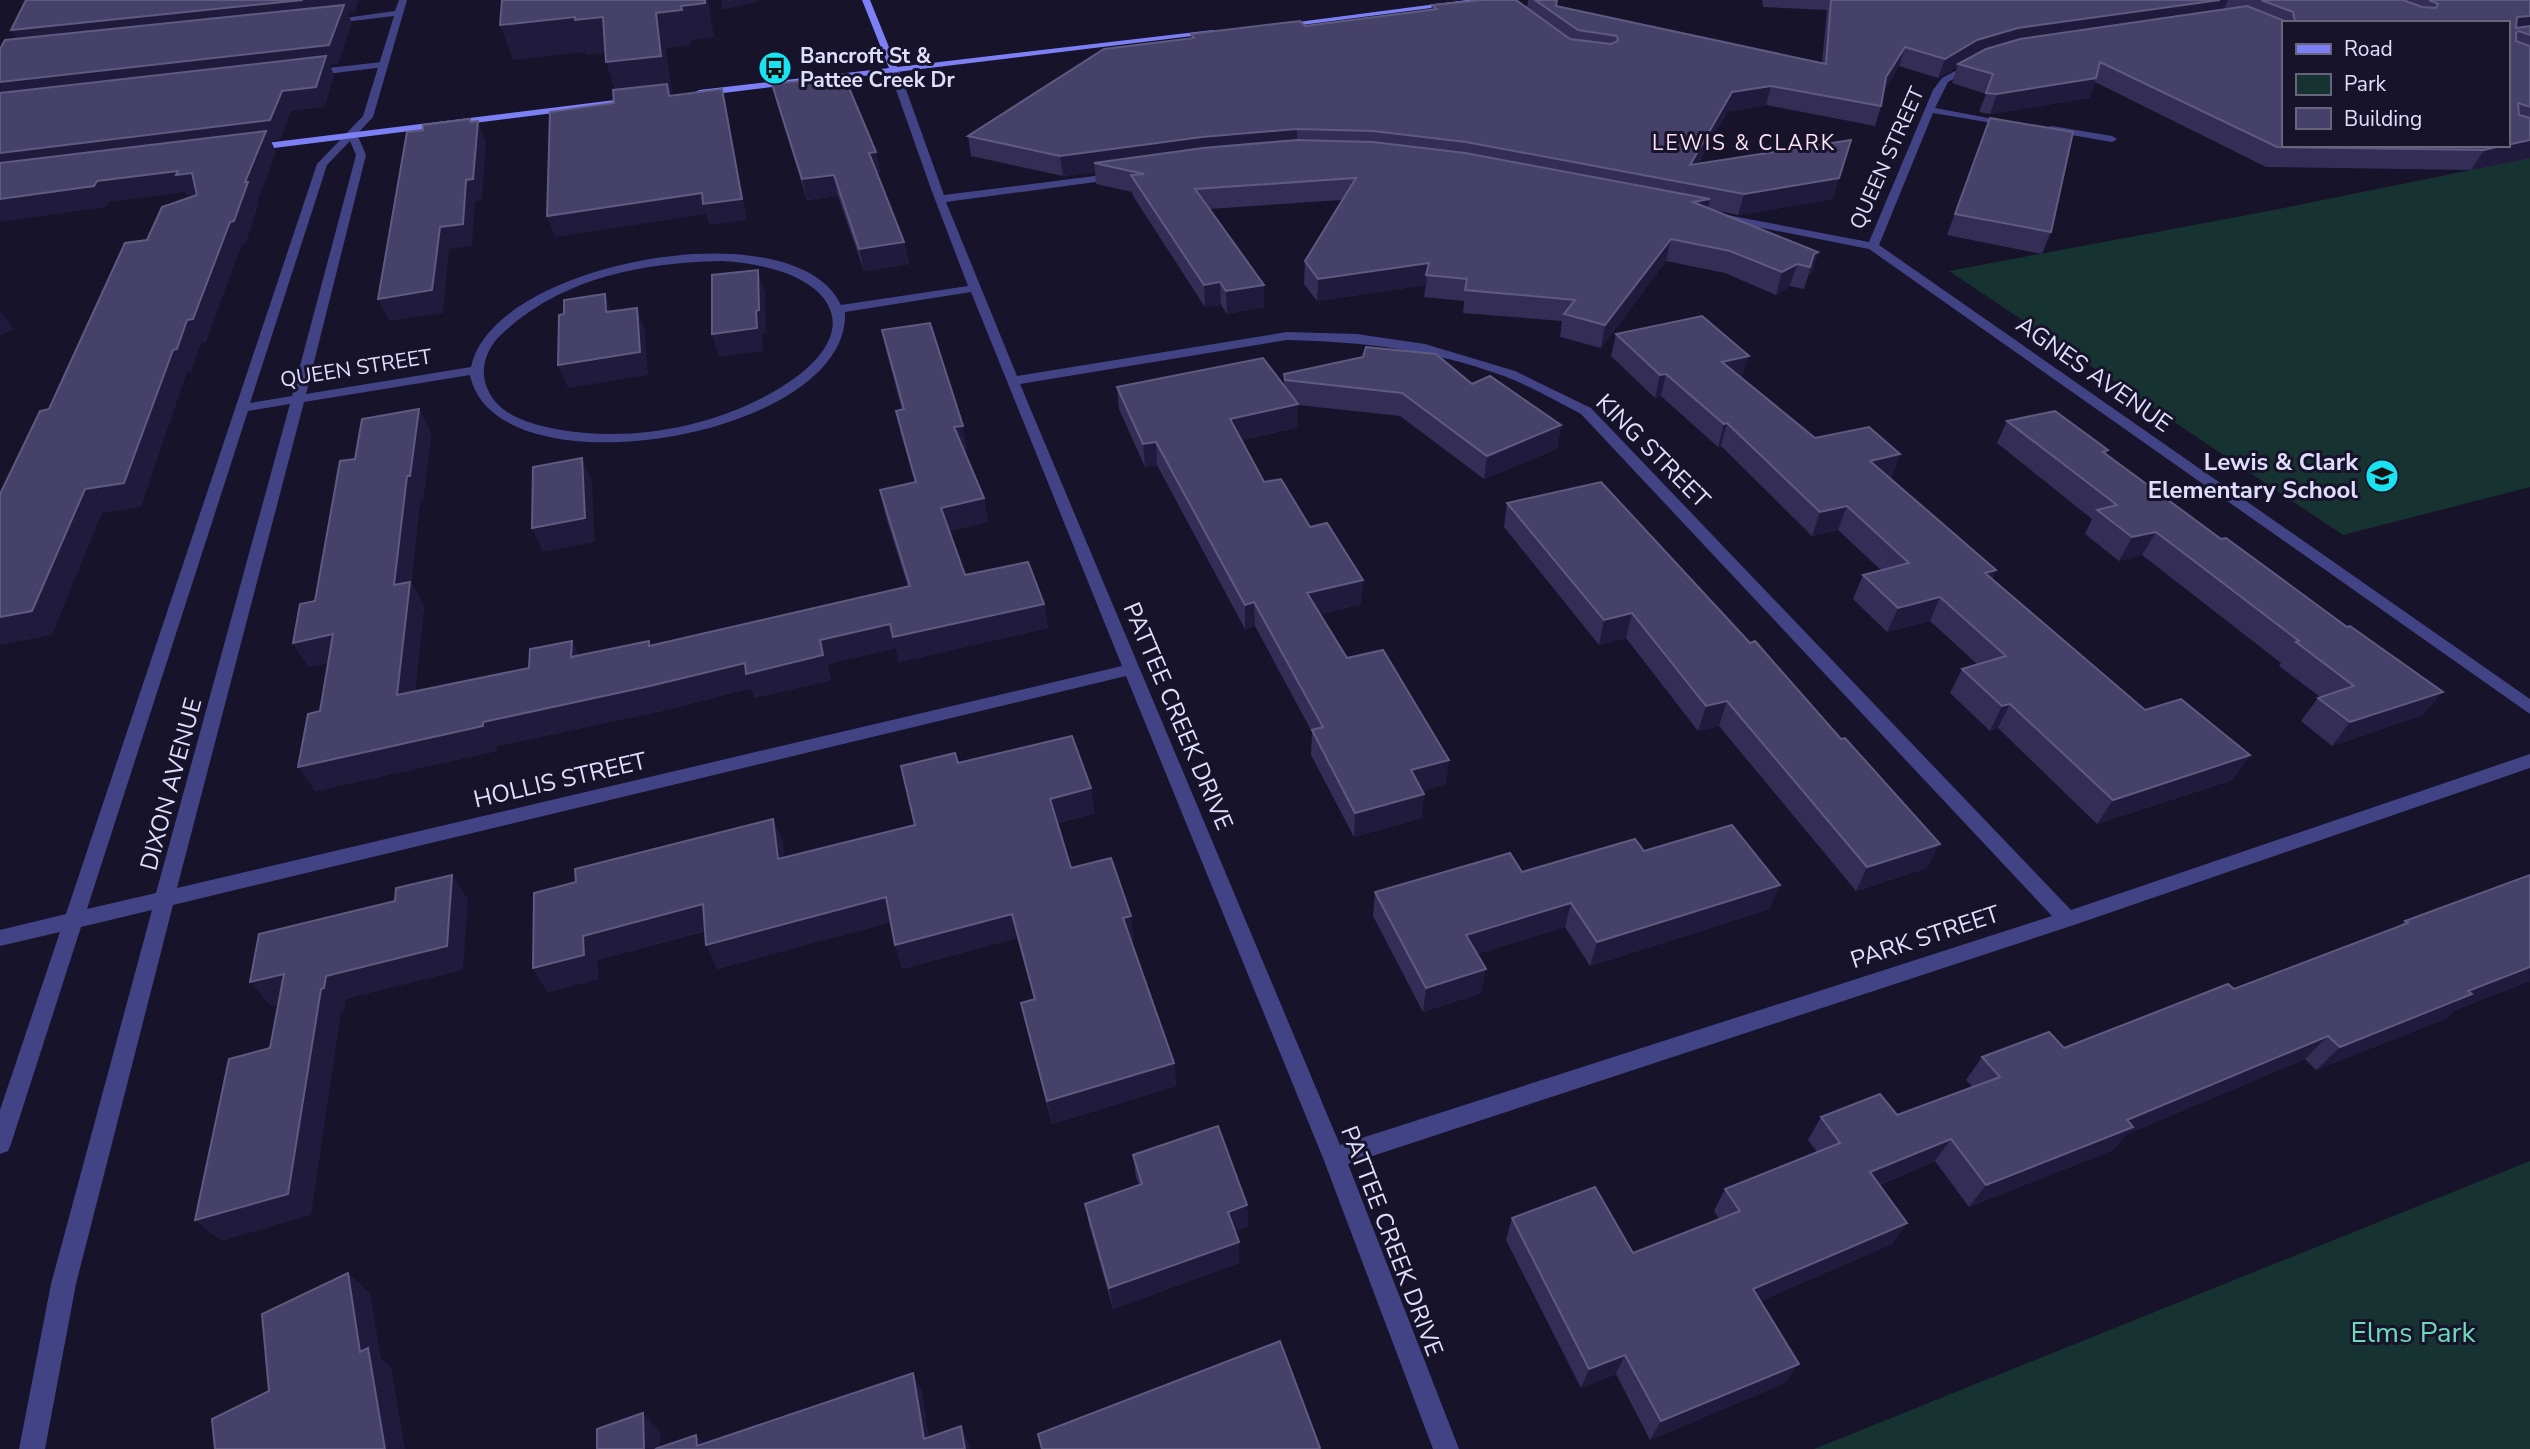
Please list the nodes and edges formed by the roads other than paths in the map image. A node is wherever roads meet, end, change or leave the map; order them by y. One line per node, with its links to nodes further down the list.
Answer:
1 (403, 0): 4 (street, DIXON AVENUE)
2 (866, 0): 10 (street, PATTEE CREEK DRIVE)
3 (1488, 0): 6 (street)
4 (400, 13): 5 (street); 9 (street, DIXON AVENUE)
5 (314, 22)
6 (1269, 26)
7 (1228, 31): 10 (street)
8 (1987, 60): 14 (street, QUEEN STREET)
9 (382, 65): 11 (street); 17 (street, DIXON AVENUE)
10 (894, 70): 12 (street); 21 (street, PATTEE CREEK DRIVE)
11 (299, 74)
12 (692, 94)
13 (623, 102): 17 (street)
14 (1931, 110): 15 (street); 23 (street, QUEEN STREET)
15 (2019, 124)
16 (2046, 128): 18 (street)
17 (352, 135): 19 (street); 28 (street, DIXON AVENUE); 29 (street, DIXON AVENUE)
18 (2112, 139)
19 (240, 150)
20 (1131, 174): 21 (street)
21 (941, 199): 24 (street, PATTEE CREEK DRIVE)
22 (1704, 214): 23 (street, QUEEN STREET)
23 (1873, 246): 31 (street, AGNES AVENUE)
24 (975, 288): 25 (street); 27 (street, PATTEE CREEK DRIVE)
25 (839, 309): 26 (street); 26 (street)
26 (476, 370): 28 (street, QUEEN STREET)
27 (1012, 381): 30 (street, PATTEE CREEK DRIVE); 34 (street, KING STREET)
28 (300, 398): 29 (street, QUEEN STREET); 33 (street, DIXON AVENUE)
29 (242, 408): 35 (street, DIXON AVENUE)
30 (1132, 670): 33 (street, HOLLIS STREET); 38 (street, PATTEE CREEK DRIVE)
31 (2530, 708)
32 (2530, 761): 34 (street, PARK STREET)
33 (165, 899): 35 (street, HOLLIS STREET); 39 (street, DIXON AVENUE)
34 (2067, 919): 38 (street, PARK STREET)
35 (75, 920): 36 (street, HOLLIS STREET); 37 (street, DIXON AVENUE)
36 (0, 937)
37 (0, 1144)
38 (1334, 1158): 40 (street, PATTEE CREEK DRIVE)
39 (32, 1449)
40 (1446, 1449)

